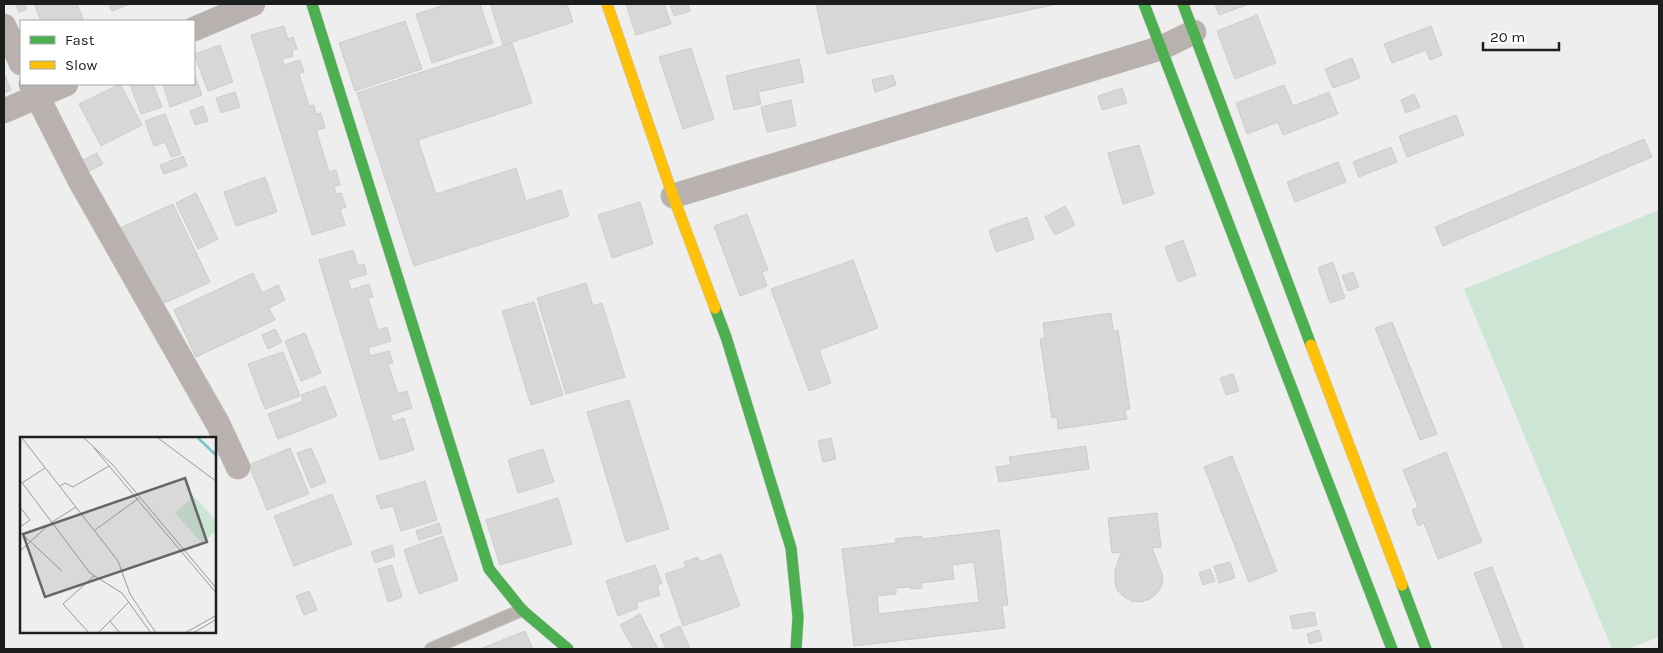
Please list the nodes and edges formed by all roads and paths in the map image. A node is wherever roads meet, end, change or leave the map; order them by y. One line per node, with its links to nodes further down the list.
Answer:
1 (253, 4): 7 (street)
2 (312, 4): 16 (street)
3 (607, 4): 14 (street)
4 (1144, 4): 9 (street)
5 (1183, 4): 8 (street)
6 (4, 26): 10 (street)
7 (195, 29)
8 (1194, 32): 9 (street); 21 (street)
9 (1161, 48): 14 (street); 20 (street)
10 (20, 61)
11 (61, 85): 12 (street)
12 (34, 90): 13 (street); 15 (street)
13 (4, 111)
14 (673, 196): 19 (street)
15 (238, 467)
16 (522, 610): 17 (lane); 18 (street)
17 (431, 649)
18 (568, 649)
19 (796, 649)
20 (1392, 649)
21 (1426, 649)

